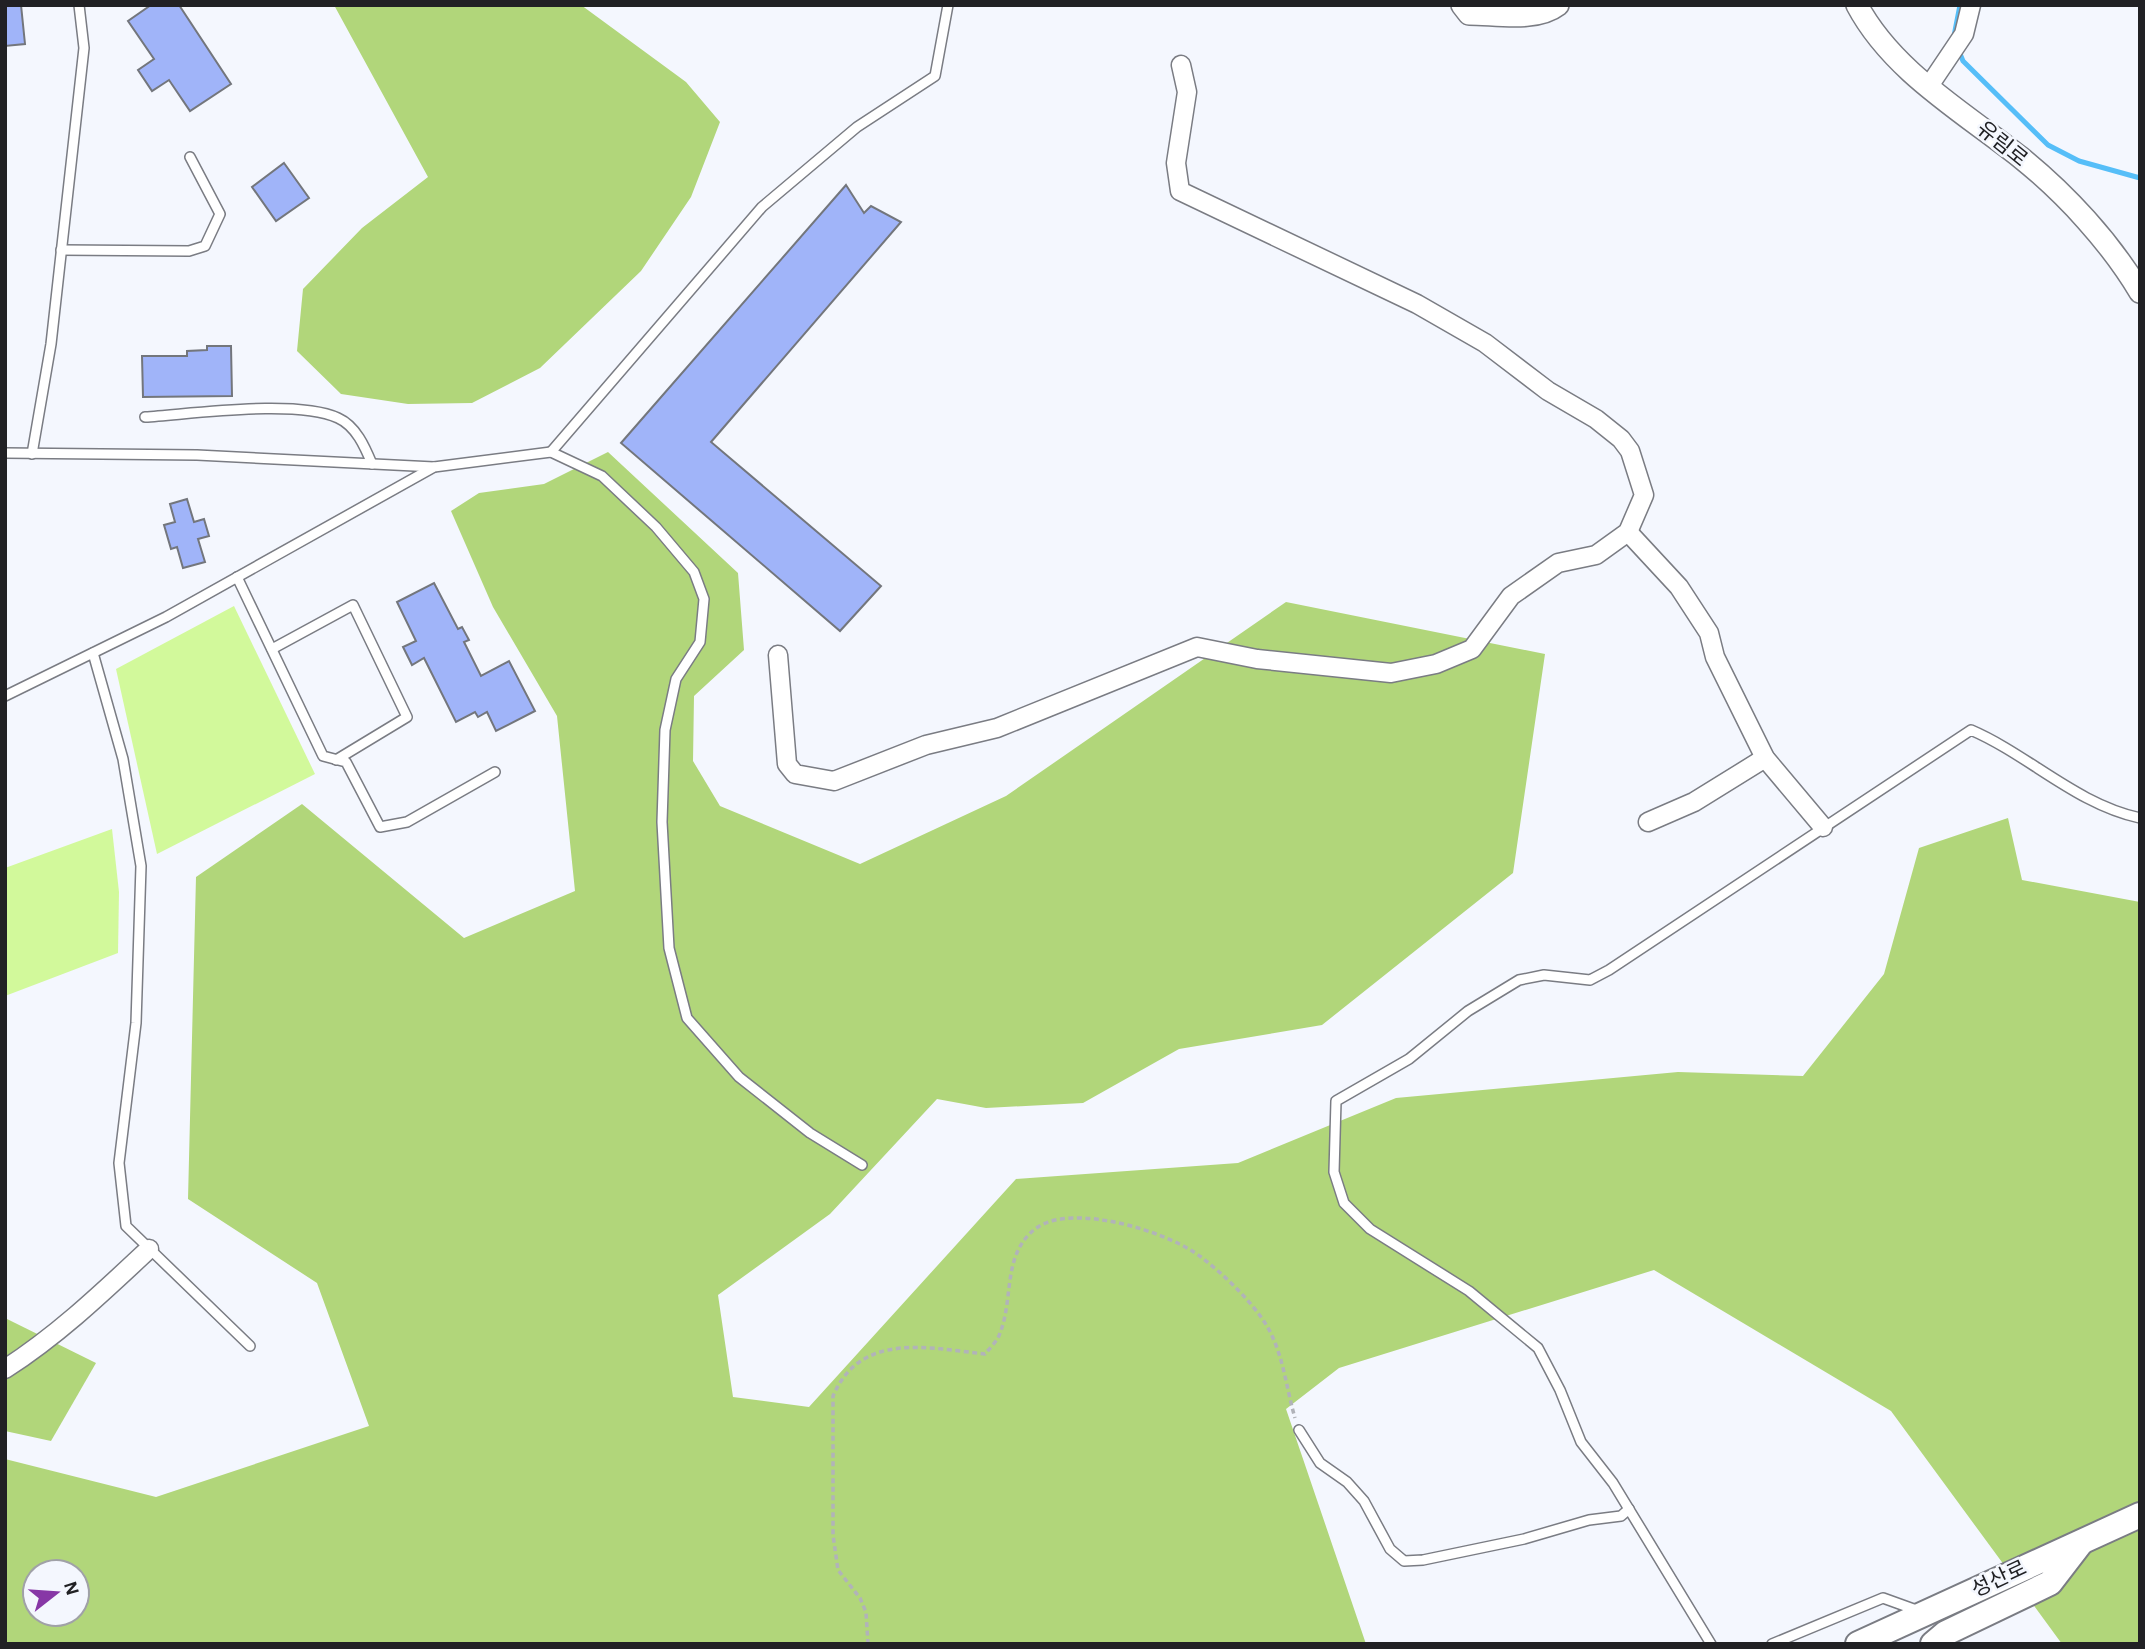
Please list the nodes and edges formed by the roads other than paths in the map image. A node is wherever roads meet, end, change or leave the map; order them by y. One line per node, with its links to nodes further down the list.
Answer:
1 (79, 5): 10 (lane)
2 (948, 5): 13 (lane)
3 (1462, 5): 4 (street)
4 (1558, 5)
5 (1857, 5): 8 (street, 유림로)
6 (1971, 5): 8 (street)
7 (1181, 65): 18 (street)
8 (1936, 78): 11 (street, 유림로)
9 (190, 157): 10 (lane)
10 (61, 250): 15 (lane)
11 (2140, 292)
12 (145, 417): 16 (lane)
13 (551, 452): 17 (lane); 30 (lane)
14 (5, 453): 15 (lane)
15 (32, 454): 16 (lane)
16 (372, 464): 17 (lane)
17 (434, 467): 19 (lane)
18 (1628, 532): 22 (street); 24 (street)
19 (237, 577): 20 (lane); 21 (lane)
20 (272, 649): 25 (lane); 25 (lane)
21 (93, 653): 23 (lane); 31 (lane)
22 (778, 655)
23 (5, 696)
24 (1765, 758): 28 (street); 29 (street)
25 (336, 760): 26 (lane)
26 (495, 772)
27 (2140, 818): 29 (lane)
28 (1648, 822)
29 (1824, 827): 35 (lane)
30 (862, 1165)
31 (149, 1249): 32 (lane); 33 (street)
32 (250, 1346)
33 (5, 1369)
34 (1298, 1430): 35 (lane)
35 (1629, 1509): 39 (lane)
36 (2140, 1515): 37 (main road, 성산로)
37 (2081, 1541): 38 (main road, 성산로); 42 (main road)
38 (1924, 1613): 40 (lane); 41 (main road, 성산로)
39 (1711, 1644)
40 (1772, 1644)
41 (1858, 1644)
42 (1933, 1644)

